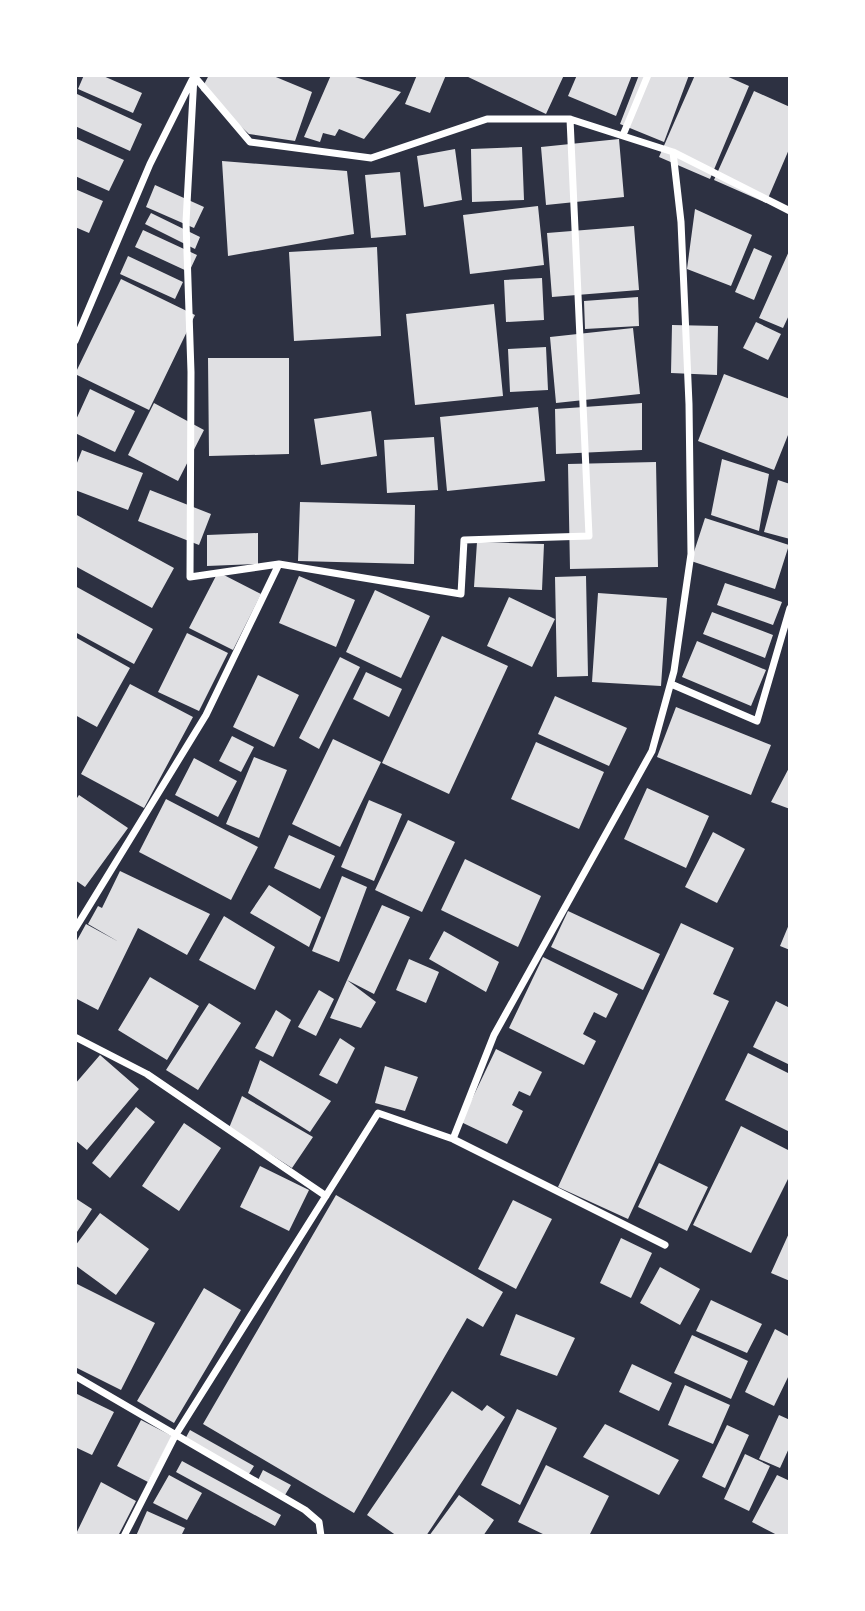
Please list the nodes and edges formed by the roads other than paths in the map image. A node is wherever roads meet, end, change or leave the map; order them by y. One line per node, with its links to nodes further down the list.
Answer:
1 (648, 75): 4 (street)
2 (194, 76): 3 (street); 7 (street); 8 (street)
3 (570, 119): 4 (street); 8 (street)
4 (623, 135): 5 (street)
5 (673, 152): 6 (street); 10 (street)
6 (790, 211)
7 (75, 341)
8 (279, 565): 11 (street)
9 (790, 608): 10 (street)
10 (671, 684): 13 (street)
11 (75, 929)
12 (75, 1037): 14 (street)
13 (453, 1139): 14 (street); 15 (street)
14 (326, 1196): 17 (street)
15 (665, 1245)
16 (75, 1376): 17 (street)
17 (175, 1436): 18 (street); 19 (street)
18 (124, 1536)
19 (321, 1536)

